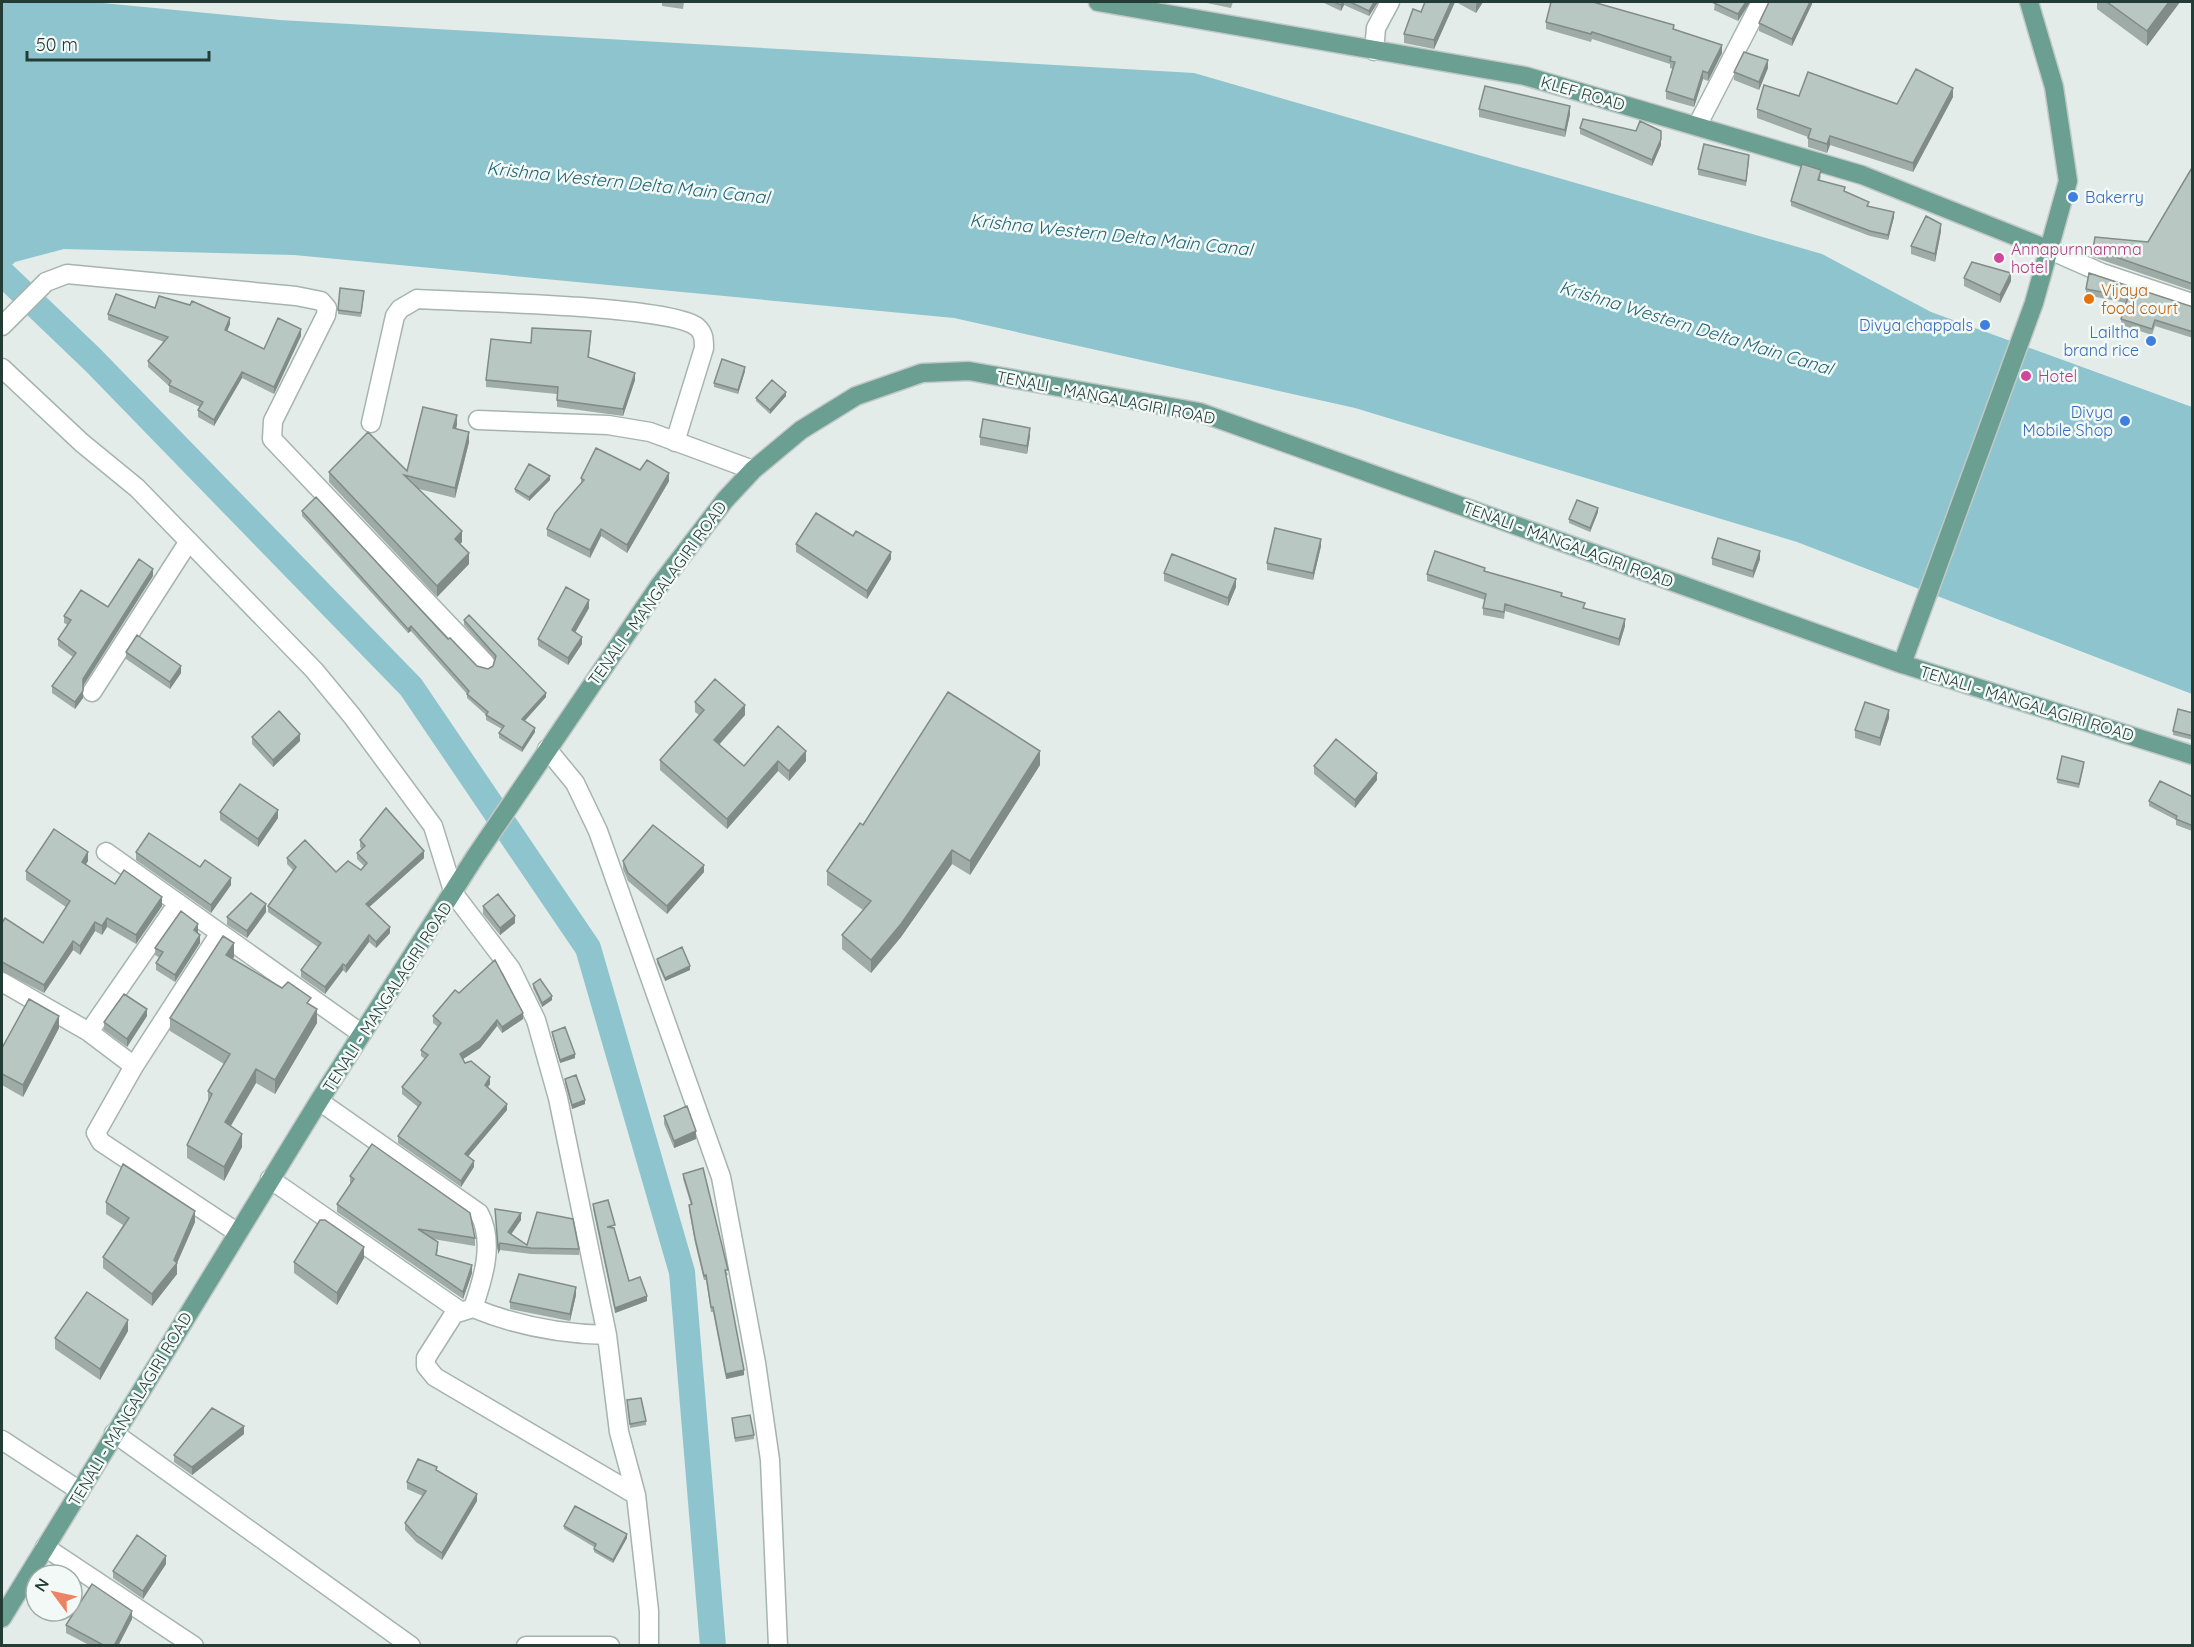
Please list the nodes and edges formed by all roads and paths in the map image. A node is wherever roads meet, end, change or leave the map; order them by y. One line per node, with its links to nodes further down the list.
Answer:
1 (1098, 2): 5 (main road, KLEF ROAD)
2 (1390, 2): 5 (street)
3 (1761, 2): 6 (street)
4 (2029, 2): 7 (main road)
5 (1374, 51): 6 (main road, KLEF ROAD)
6 (1697, 126): 7 (main road, KLEF ROAD)
7 (2050, 250): 8 (street); 17 (main road)
8 (2193, 303)
9 (2, 326): 16 (street)
10 (2, 368): 15 (street)
11 (478, 420): 13 (street)
12 (371, 423): 13 (street)
13 (675, 442): 14 (street)
14 (753, 470): 17 (main road, TENALI - MANGALAGIRI ROAD); 19 (main road, TENALI - MANGALAGIRI ROAD)
15 (189, 542): 18 (street); 22 (street)
16 (485, 663)
17 (1902, 664): 20 (main road, TENALI - MANGALAGIRI ROAD)
18 (92, 692)
19 (544, 753): 22 (main road, TENALI - MANGALAGIRI ROAD); 45 (street)
20 (2193, 755)
21 (106, 852): 23 (street)
22 (454, 894): 27 (main road, TENALI - MANGALAGIRI ROAD); 33 (street)
23 (178, 903): 24 (street); 26 (street)
24 (220, 933): 27 (street); 28 (street)
25 (2, 982): 26 (street)
26 (89, 1032): 28 (street)
27 (362, 1034): 29 (main road, TENALI - MANGALAGIRI ROAD)
28 (134, 1066): 31 (street)
29 (319, 1101): 30 (main road, TENALI - MANGALAGIRI ROAD); 32 (street)
30 (270, 1179): 31 (main road, TENALI - MANGALAGIRI ROAD); 32 (street)
31 (238, 1233): 34 (main road, TENALI - MANGALAGIRI ROAD)
32 (467, 1310): 33 (street); 37 (street)
33 (607, 1335): 37 (street)
34 (114, 1433): 36 (main road, TENALI - MANGALAGIRI ROAD); 41 (street)
35 (2, 1440): 36 (street)
36 (80, 1491): 38 (main road, TENALI - MANGALAGIRI ROAD)
37 (636, 1495): 44 (street)
38 (45, 1547): 39 (main road, TENALI - MANGALAGIRI ROAD); 40 (street)
39 (2, 1618)
40 (194, 1646)
41 (411, 1646)
42 (526, 1646): 43 (street)
43 (610, 1646)
44 (649, 1646)
45 (778, 1646)

